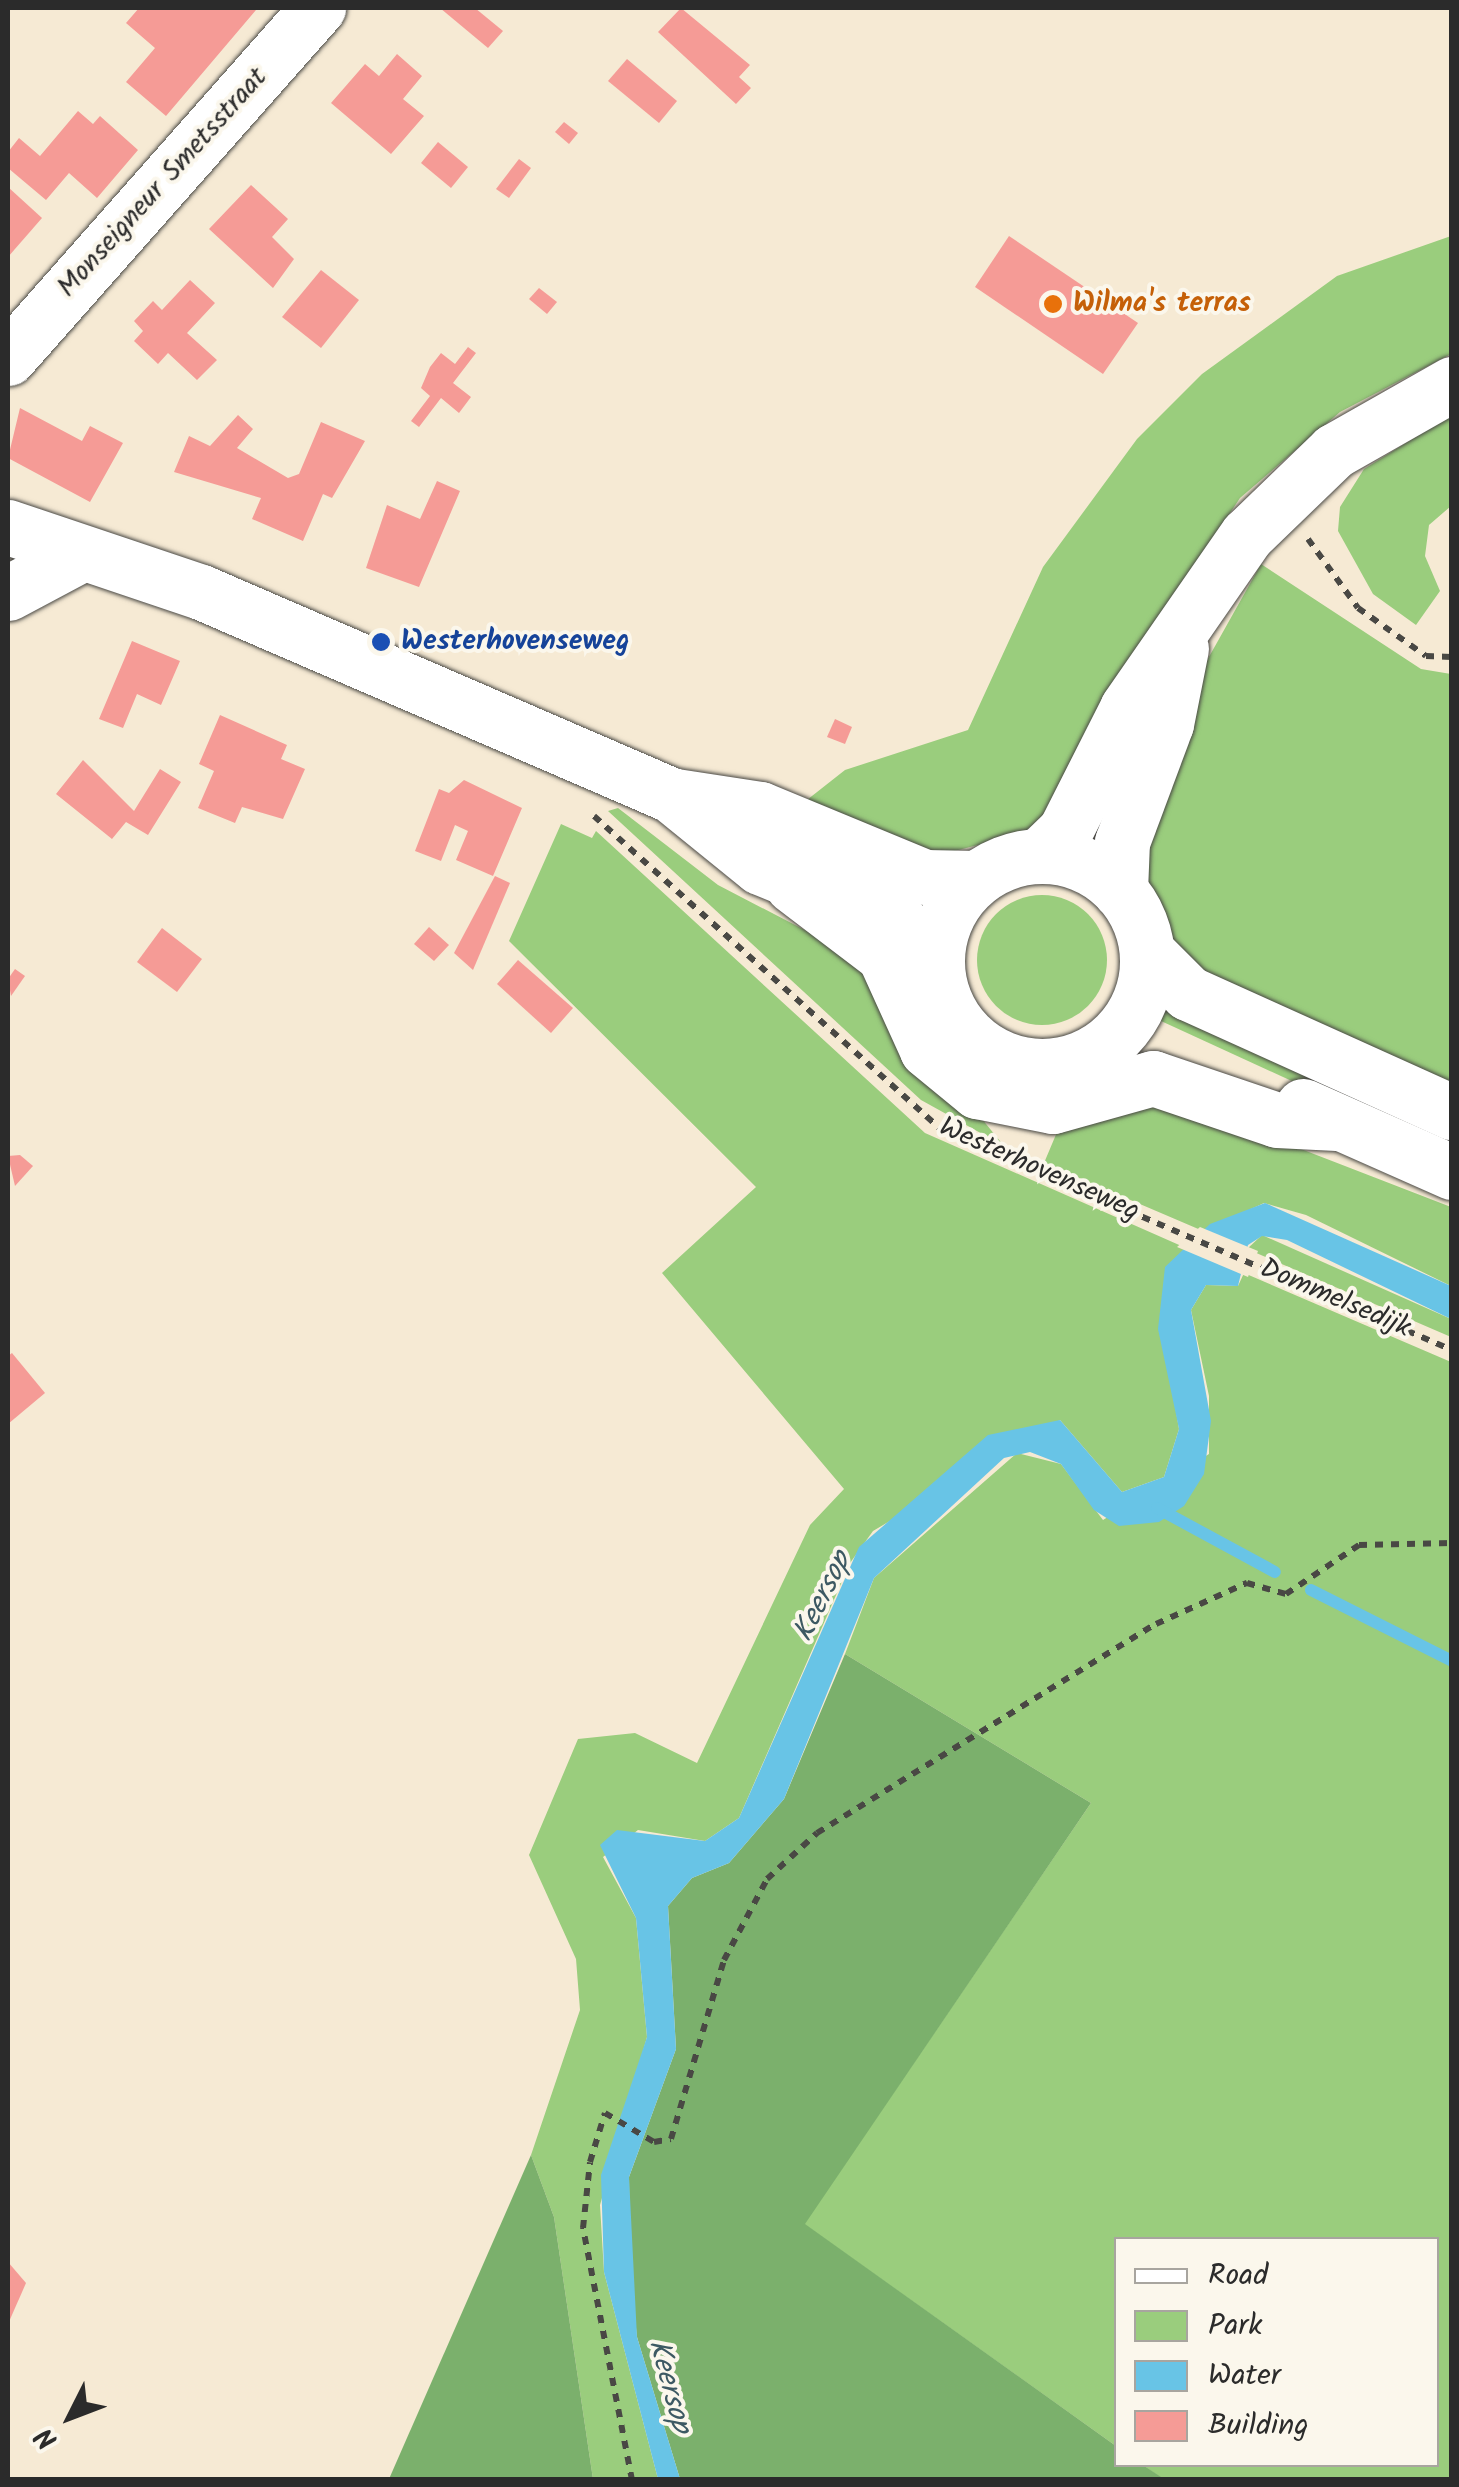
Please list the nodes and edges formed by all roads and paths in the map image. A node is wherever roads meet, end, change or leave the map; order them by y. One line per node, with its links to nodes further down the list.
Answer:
1 (318, 8): 2 (main road, Monseigneur Smetsstraat)
2 (8, 358)
3 (1452, 384): 4 (main road)
4 (1276, 504): 8 (main road); 9 (path)
5 (8, 527): 6 (main road)
6 (81, 554): 7 (main road); 10 (main road)
7 (8, 593)
8 (1183, 636): 12 (main road); 14 (main road)
9 (1452, 657)
10 (671, 795): 13 (main road); 16 (main road)
11 (584, 810): 21 (path, Westerhovenseweg)
12 (1039, 856): 13 (main road); 14 (main road)
13 (977, 878): 16 (main road)
14 (1120, 891): 15 (main road)
15 (1147, 952): 17 (main road); 18 (main road)
16 (918, 975): 17 (main road); 19 (main road)
17 (1110, 1042): 19 (main road)
18 (1439, 1107)
19 (1337, 1123): 20 (main road)
20 (1452, 1172)
21 (1218, 1249): 22 (path, Dommelsedijk)
22 (1452, 1350)
23 (1452, 1544): 24 (path)
24 (632, 2480)

